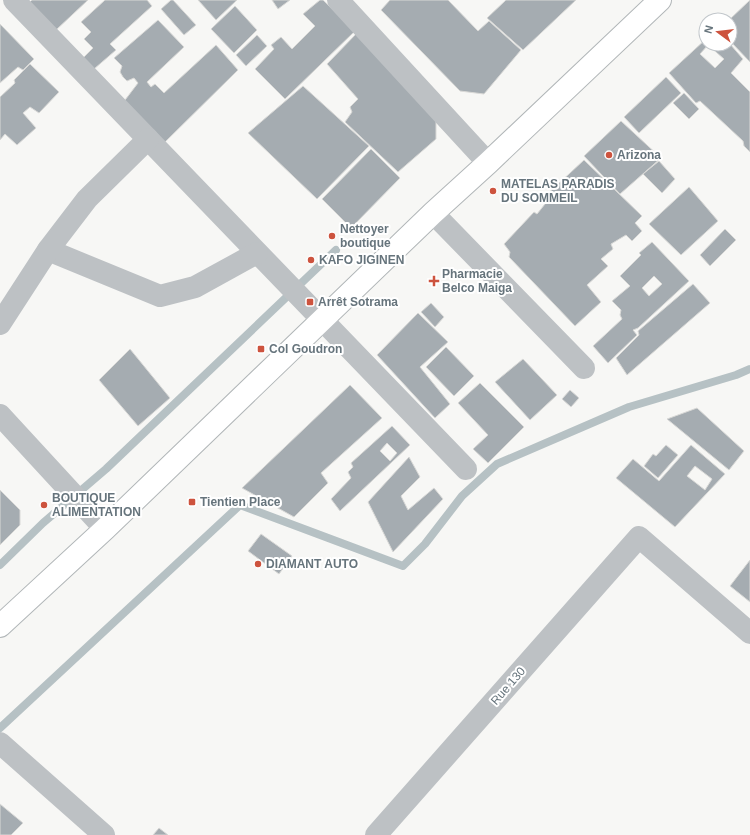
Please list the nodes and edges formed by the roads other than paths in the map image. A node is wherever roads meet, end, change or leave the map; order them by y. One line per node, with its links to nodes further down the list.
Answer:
1 (14, 0): 4 (street)
2 (338, 0): 5 (street)
3 (660, 0): 5 (main road)
4 (148, 139): 7 (street); 8 (street)
5 (488, 163): 6 (main road)
6 (433, 213): 9 (main road); 11 (street)
7 (48, 250): 8 (street); 10 (street)
8 (257, 253): 9 (street)
9 (322, 320): 13 (street); 14 (main road)
10 (0, 324)
11 (584, 368)
12 (0, 415): 14 (street)
13 (466, 469)
14 (105, 529): 15 (main road)
15 (0, 626)
16 (750, 633): 19 (street, Rue 130)
17 (0, 743): 18 (street)
18 (104, 835)
19 (376, 835)

